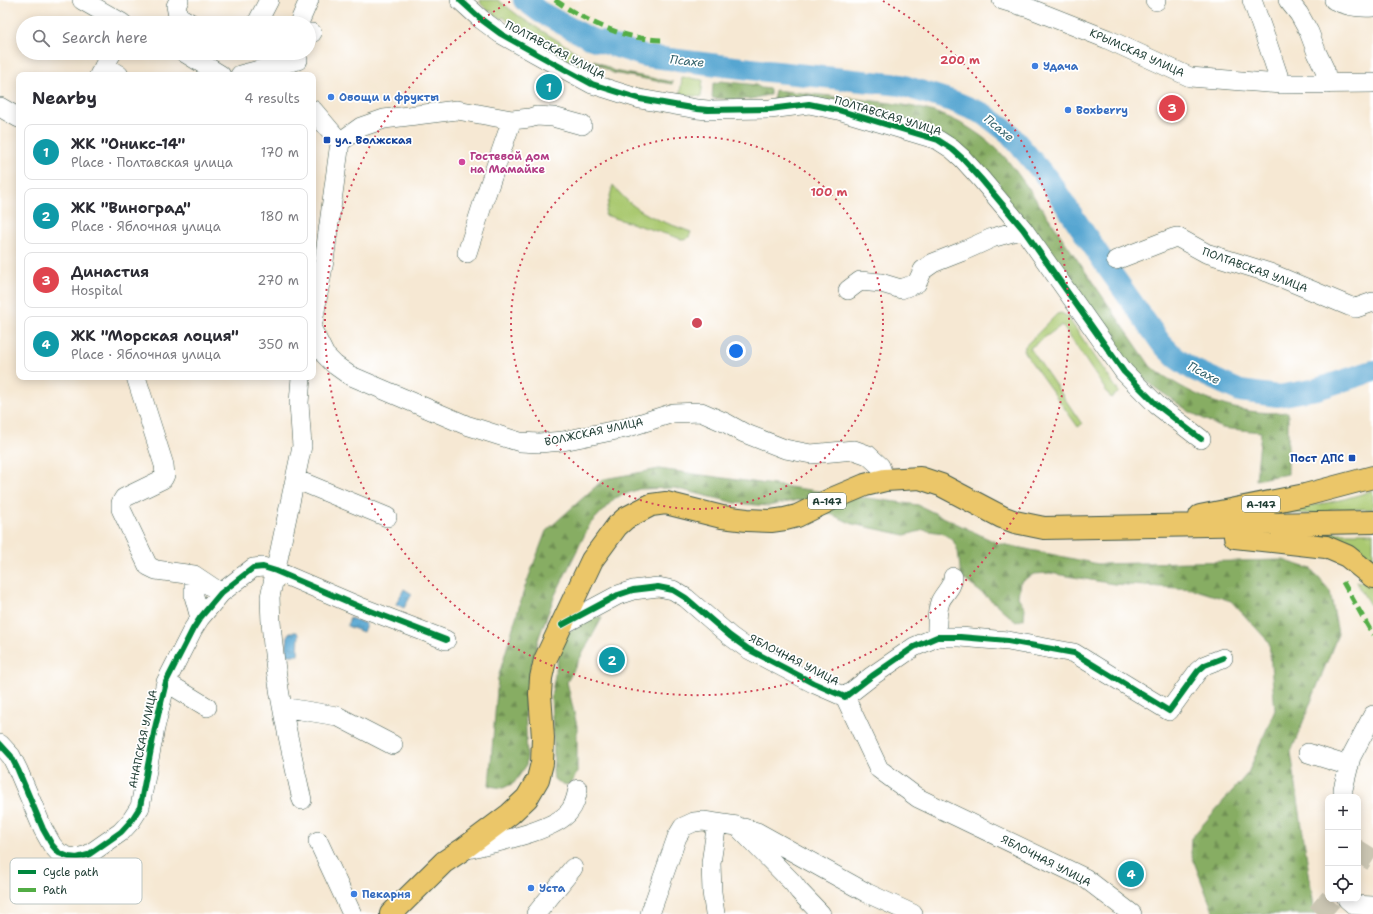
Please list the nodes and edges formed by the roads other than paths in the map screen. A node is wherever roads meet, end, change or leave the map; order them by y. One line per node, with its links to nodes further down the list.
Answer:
1 (82, 0): 11 (street)
2 (179, 0): 12 (street)
3 (268, 0): 13 (street)
4 (309, 0): 14 (street)
5 (460, 0): 28 (street, ПОЛТАВСКАЯ УЛИЦА)
6 (1002, 0): 20 (street, КРЫМСКАЯ УЛИЦА)
7 (1252, 0): 20 (street)
8 (1288, 0): 21 (street)
9 (1334, 0): 10 (street)
10 (1373, 7)
11 (110, 16)
12 (178, 16)
13 (260, 16)
14 (308, 16)
15 (196, 60): 17 (street)
16 (296, 60): 18 (street)
17 (216, 72)
18 (251, 72)
19 (1373, 83): 21 (street, КРЫМСКАЯ УЛИЦА)
20 (1281, 84): 21 (street, КРЫМСКАЯ УЛИЦА)
21 (1327, 84)
22 (0, 107): 24 (street)
23 (316, 114): 27 (street)
24 (16, 116)
25 (512, 120): 26 (street); 27 (street); 29 (street)
26 (582, 125)
27 (340, 142): 33 (street)
28 (1023, 229): 31 (street); 37 (street, ПОЛТАВСКАЯ УЛИЦА)
29 (467, 253)
30 (1116, 260): 32 (street, ПОЛТАВСКАЯ УЛИЦА)
31 (848, 290)
32 (1373, 302)
33 (316, 305)
34 (316, 337): 40 (street, ВОЛЖСКАЯ УЛИЦА)
35 (137, 380): 45 (street)
36 (301, 380): 39 (street)
37 (1201, 439)
38 (1373, 477): 43 (main road, А-147)
39 (295, 479): 41 (street); 44 (street)
40 (885, 480): 43 (main road, А-147); 50 (main road, А-147)
41 (387, 517)
42 (1373, 522): 43 (main road, А-147)
43 (1148, 527): 47 (main road)
44 (276, 571): 48 (street, АНАПСКАЯ УЛИЦА); 52 (street, АНАПСКАЯ УЛИЦА); 57 (street)
45 (194, 575): 48 (street); 49 (street)
46 (953, 577): 51 (street)
47 (1373, 578)
48 (221, 593): 49 (street, АНАПСКАЯ УЛИЦА)
49 (200, 618): 54 (street, АНАПСКАЯ УЛИЦА)
50 (562, 625): 55 (street, ЯБЛОЧНАЯ УЛИЦА); 69 (main road)
51 (937, 637): 53 (street, ЯБЛОЧНАЯ УЛИЦА); 55 (street, ЯБЛОЧНАЯ УЛИЦА)
52 (446, 640)
53 (1223, 658)
54 (166, 682): 56 (street); 59 (street, АНАПСКАЯ УЛИЦА)
55 (845, 697): 80 (street, ЯБЛОЧНАЯ УЛИЦА)
56 (207, 707)
57 (282, 707): 60 (street); 65 (street)
58 (1373, 715): 62 (street)
59 (0, 744)
60 (393, 745)
61 (1308, 753): 62 (street)
62 (1349, 766): 64 (street)
63 (578, 789): 69 (street)
64 (1344, 794)
65 (302, 800)
66 (717, 823): 67 (street); 76 (street); 77 (street)
67 (737, 826): 78 (street); 79 (street)
68 (318, 841): 73 (street)
69 (462, 850): 74 (main road)
70 (573, 868): 75 (street)
71 (1351, 902): 72 (street)
72 (1373, 906)
73 (352, 914)
74 (391, 914)
75 (536, 914)
76 (650, 914)
77 (715, 914)
78 (821, 914)
79 (913, 914)
80 (1132, 914)

